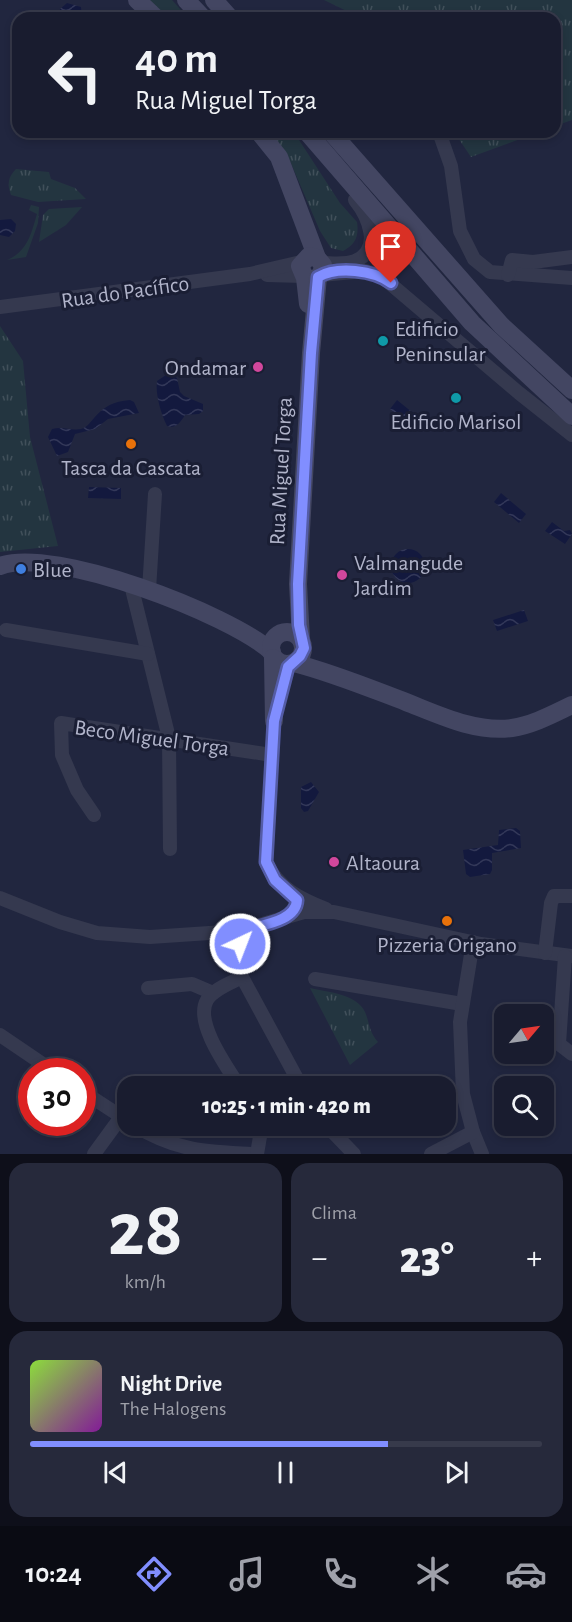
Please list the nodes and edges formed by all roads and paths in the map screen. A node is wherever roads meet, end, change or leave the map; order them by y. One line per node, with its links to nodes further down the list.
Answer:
1 (137, 0): 4 (street)
2 (186, 0): 5 (street)
3 (214, 0): 6 (street)
4 (150, 12)
5 (197, 12)
6 (225, 12)
7 (264, 138): 13 (street, Rua Miguel Torga)
8 (312, 138): 11 (street)
9 (336, 138): 17 (street)
10 (442, 138): 14 (street)
11 (333, 162): 13 (street); 18 (street)
12 (572, 256): 14 (street)
13 (312, 268): 16 (street, Rua do Pacífico); 19 (street); 24 (street, Rua Miguel Torga)
14 (508, 275): 15 (street)
15 (572, 278)
16 (0, 307)
17 (572, 390)
18 (572, 416)
19 (572, 435)
20 (155, 494): 23 (street)
21 (0, 566): 22 (street)
22 (131, 585): 23 (street); 28 (street)
23 (149, 590): 27 (street)
24 (298, 592): 26 (street, Rua Miguel Torga); 27 (street, Rua Miguel Torga)
25 (6, 630): 28 (street)
26 (302, 643): 27 (street); 27 (street); 29 (street)
27 (281, 651): 29 (street); 31 (street, Rua Miguel Torga)
28 (148, 654): 32 (street)
29 (320, 669): 30 (street)
30 (572, 705)
31 (274, 721): 33 (street, Rua Miguel Torga)
32 (169, 738): 33 (street, Beco Miguel Torga); 34 (street, Beco Miguel Torga); 35 (street)
33 (272, 755): 36 (street, Rua Miguel Torga)
34 (94, 815)
35 (170, 849)
36 (290, 891): 39 (street, Rua Miguel Torga); 40 (street)
37 (572, 896): 43 (street)
38 (0, 898): 41 (street)
39 (334, 912): 40 (street); 42 (street)
40 (291, 916): 41 (street)
41 (239, 932): 45 (street)
42 (473, 942): 43 (street); 49 (street)
43 (545, 953): 44 (street)
44 (569, 956): 51 (street)
45 (242, 977): 48 (street); 54 (street)
46 (315, 979): 49 (street)
47 (148, 988): 48 (street)
48 (213, 993): 53 (street)
49 (462, 1004): 58 (street)
50 (0, 1035): 52 (street)
51 (572, 1054)
52 (34, 1058)
53 (233, 1076)
54 (296, 1076)
55 (96, 1100): 56 (street)
56 (117, 1114)
57 (117, 1127): 62 (street)
58 (472, 1132): 65 (street); 66 (street)
59 (157, 1136): 63 (street)
60 (260, 1136): 63 (street)
61 (337, 1136): 64 (street)
62 (94, 1154)
63 (256, 1154)
64 (354, 1154)
65 (431, 1154)
66 (482, 1154)

